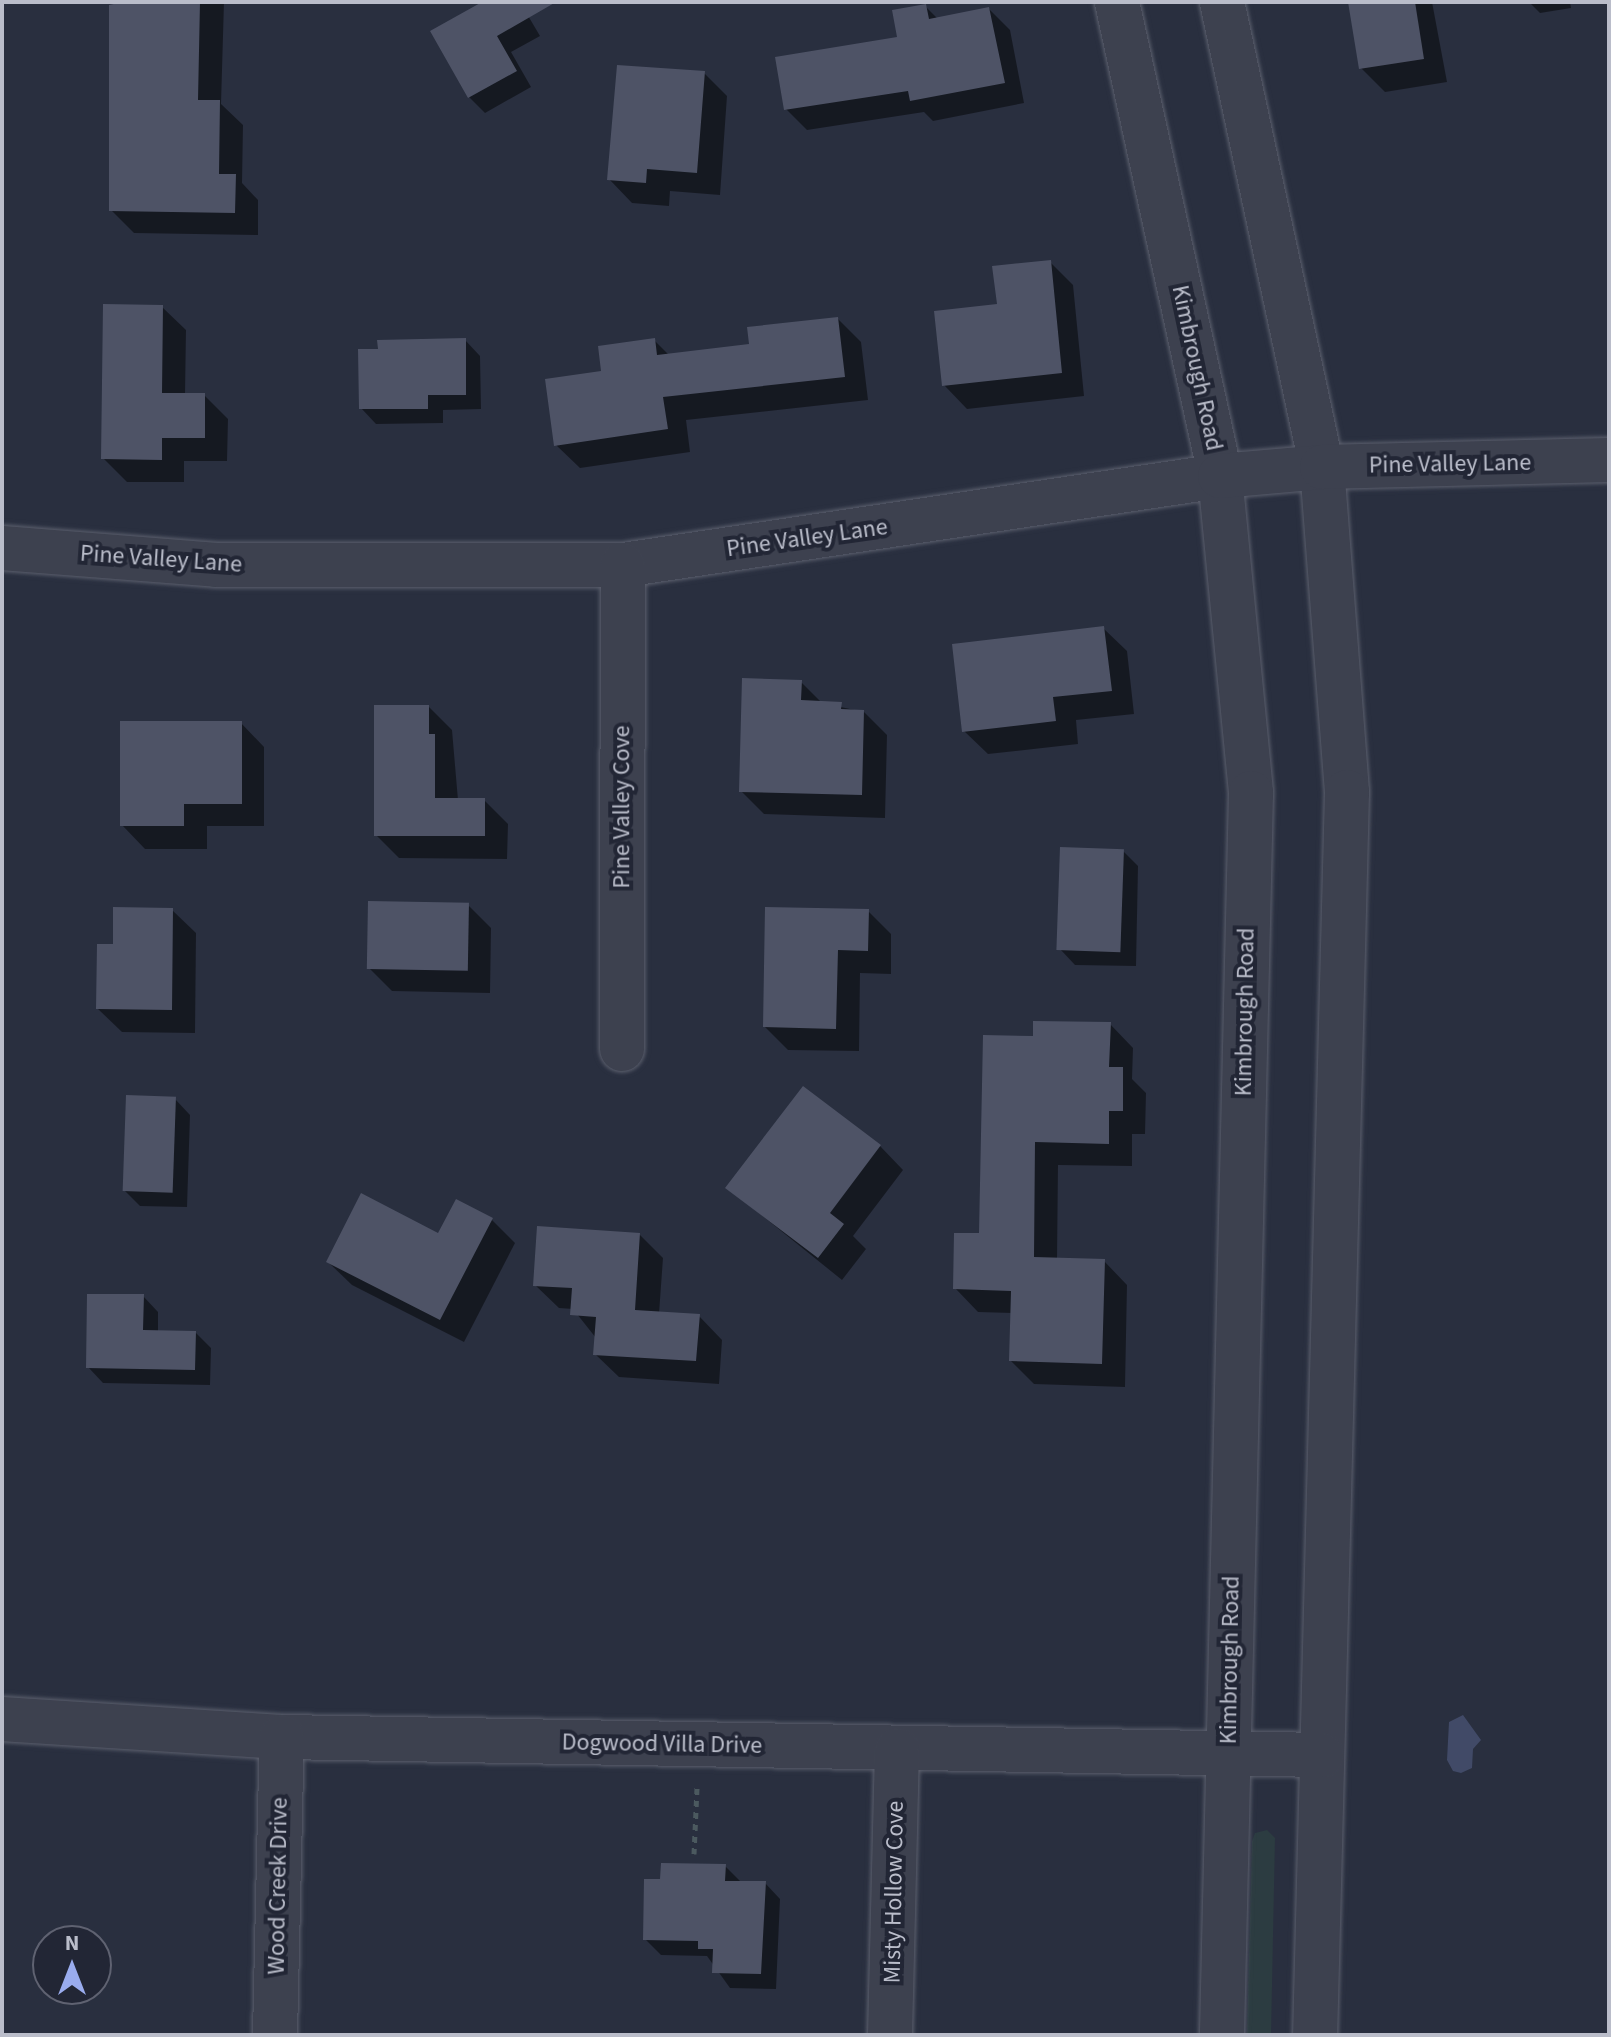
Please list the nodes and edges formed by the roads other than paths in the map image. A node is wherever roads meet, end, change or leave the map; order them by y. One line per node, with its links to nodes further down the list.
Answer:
1 (1117, 2): 5 (street, Kimbrough Road)
2 (1222, 2): 4 (street)
3 (1609, 460): 4 (street, Pine Valley Lane)
4 (1322, 467): 5 (street, Pine Valley Lane); 13 (street)
5 (1220, 476): 7 (street, Pine Valley Lane); 12 (street, Kimbrough Road)
6 (2, 548): 7 (street, Pine Valley Lane)
7 (623, 565): 8 (street, Pine Valley Cove)
8 (622, 1049)
9 (2, 1719): 10 (street, Dogwood Villa Drive)
10 (282, 1737): 11 (street, Dogwood Villa Drive); 14 (street, Wood Creek Drive)
11 (897, 1750): 12 (street, Dogwood Villa Drive); 15 (street, Misty Hollow Cove)
12 (1227, 1752): 13 (street, Dogwood Villa Drive); 16 (street, Kimbrough Road)
13 (1322, 1755): 17 (street)
14 (275, 2035)
15 (890, 2035)
16 (1222, 2035)
17 (1315, 2035)

